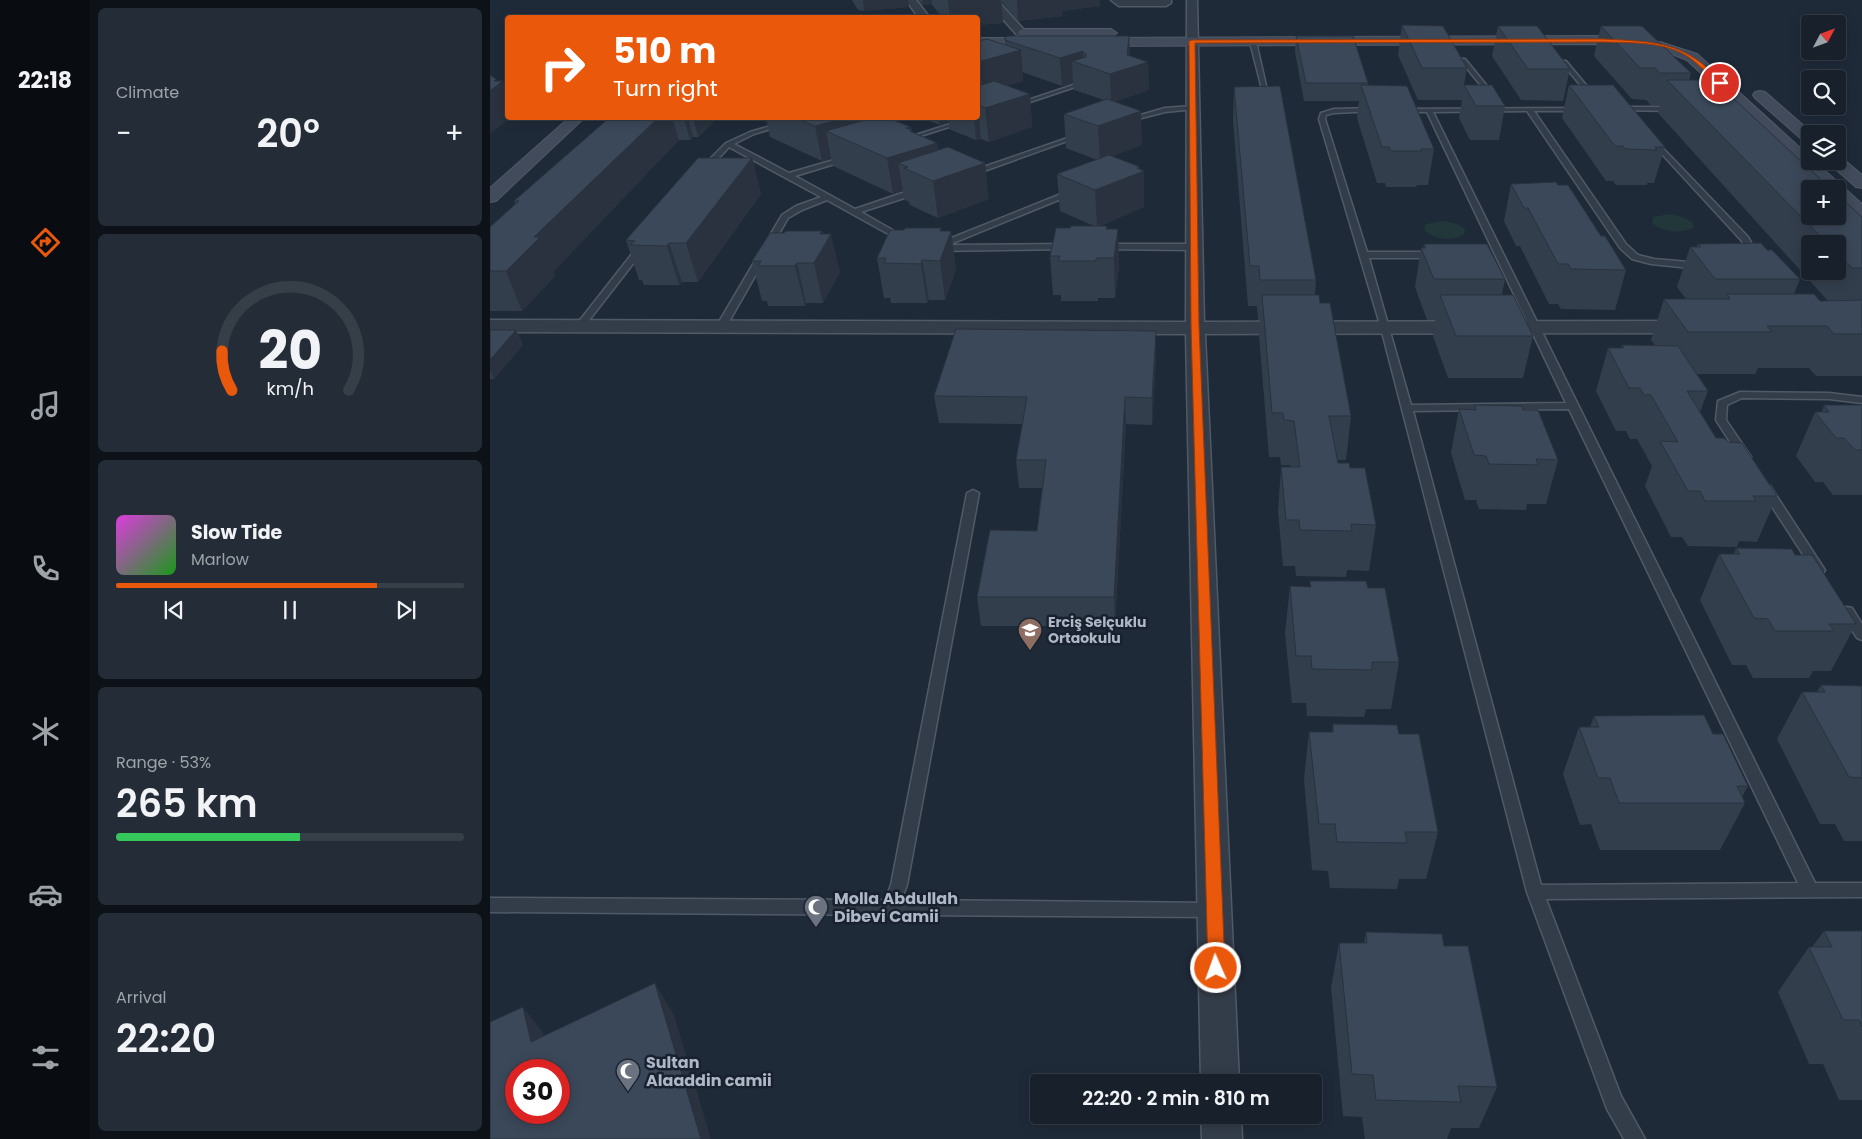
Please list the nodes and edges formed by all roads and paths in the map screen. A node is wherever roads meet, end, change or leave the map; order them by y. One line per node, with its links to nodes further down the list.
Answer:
1 (911, 0): 6 (street)
2 (991, 0): 8 (street)
3 (1116, 0): 4 (street)
4 (1166, 0)
5 (1192, 0): 9 (street)
6 (923, 15)
7 (980, 33): 8 (street)
8 (1021, 33): 9 (street)
9 (1191, 37): 10 (street); 11 (street); 12 (street); 20 (street)
10 (1249, 41): 17 (lane); 23 (street)
11 (980, 42)
12 (1698, 46)
13 (1463, 60): 25 (lane)
14 (1564, 62): 19 (lane)
15 (1084, 83): 18 (lane)
16 (1747, 84): 32 (street)
17 (1265, 89)
18 (1012, 106)
19 (1599, 107): 21 (lane); 26 (lane)
20 (1193, 108): 30 (lane); 54 (street)
21 (1684, 109)
22 (1730, 109): 23 (lane)
23 (1748, 109): 41 (street)
24 (1429, 110): 25 (lane); 56 (lane); 65 (lane)
25 (1504, 110): 26 (lane)
26 (1529, 110): 58 (lane)
27 (575, 120): 45 (street)
28 (797, 120): 34 (lane)
29 (968, 120): 35 (lane)
30 (1116, 124)
31 (1643, 131): 57 (lane)
32 (1801, 131)
33 (1088, 133): 38 (lane)
34 (728, 144): 39 (lane); 40 (lane)
35 (891, 144)
36 (854, 155): 39 (lane)
37 (1846, 169): 42 (street)
38 (966, 174)
39 (788, 175): 46 (lane)
40 (695, 180)
41 (1824, 180)
42 (1862, 183)
43 (929, 187): 48 (lane)
44 (1084, 189): 52 (lane)
45 (490, 197)
46 (827, 197): 48 (lane); 61 (lane)
47 (1846, 199): 49 (street)
48 (854, 212): 51 (lane)
49 (1862, 214)
50 (646, 242): 60 (lane)
51 (910, 243)
52 (1075, 247)
53 (1095, 247): 54 (lane)
54 (1194, 247): 63 (street)
55 (1441, 255): 56 (lane)
56 (1364, 256): 64 (lane)
57 (1738, 262)
58 (1705, 266)
59 (490, 326): 60 (street)
60 (580, 326): 61 (street)
61 (721, 327): 63 (street)
62 (1703, 327): 65 (street)
63 (1195, 328): 64 (street); 78 (street)
64 (1386, 328): 65 (street); 68 (lane)
65 (1534, 328): 67 (lane)
66 (1862, 400): 70 (lane)
67 (1572, 406): 68 (lane); 73 (lane)
68 (1407, 408): 75 (lane)
69 (973, 493): 77 (lane)
70 (1824, 577)
71 (1840, 602): 72 (lane)
72 (1862, 635)
73 (1810, 890): 74 (lane); 75 (lane)
74 (1862, 890)
75 (1535, 892): 82 (lane)
76 (490, 904): 77 (lane)
77 (890, 908): 78 (lane)
78 (1215, 910): 79 (street)
79 (1220, 1074)
80 (1221, 1124): 81 (street)
81 (1222, 1139)
82 (1635, 1139)

